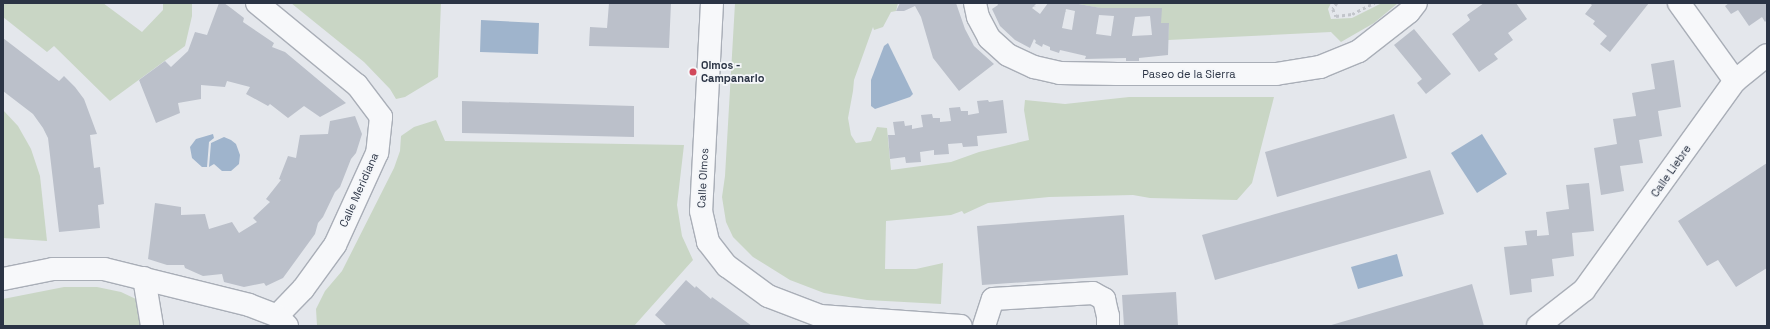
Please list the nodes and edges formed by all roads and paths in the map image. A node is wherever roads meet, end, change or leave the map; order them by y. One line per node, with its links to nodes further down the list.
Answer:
1 (257, 3): 12 (street, Calle Meridiana)
2 (712, 3): 14 (street, Calle Olmos)
3 (975, 3): 6 (street, Paseo de la Sierra)
4 (1337, 3): 5 (path)
5 (1374, 3)
6 (1416, 3)
7 (1679, 3): 9 (street)
8 (1767, 54): 9 (street, Calle Liebre)
9 (1735, 81): 17 (street, Calle Liebre)
10 (144, 278): 11 (street, Calle Meridiana); 12 (street, Calle Meridiana); 13 (street)
11 (3, 279)
12 (282, 321)
13 (152, 326)
14 (961, 326)
15 (984, 326): 16 (street)
16 (1108, 326)
17 (1538, 326)

